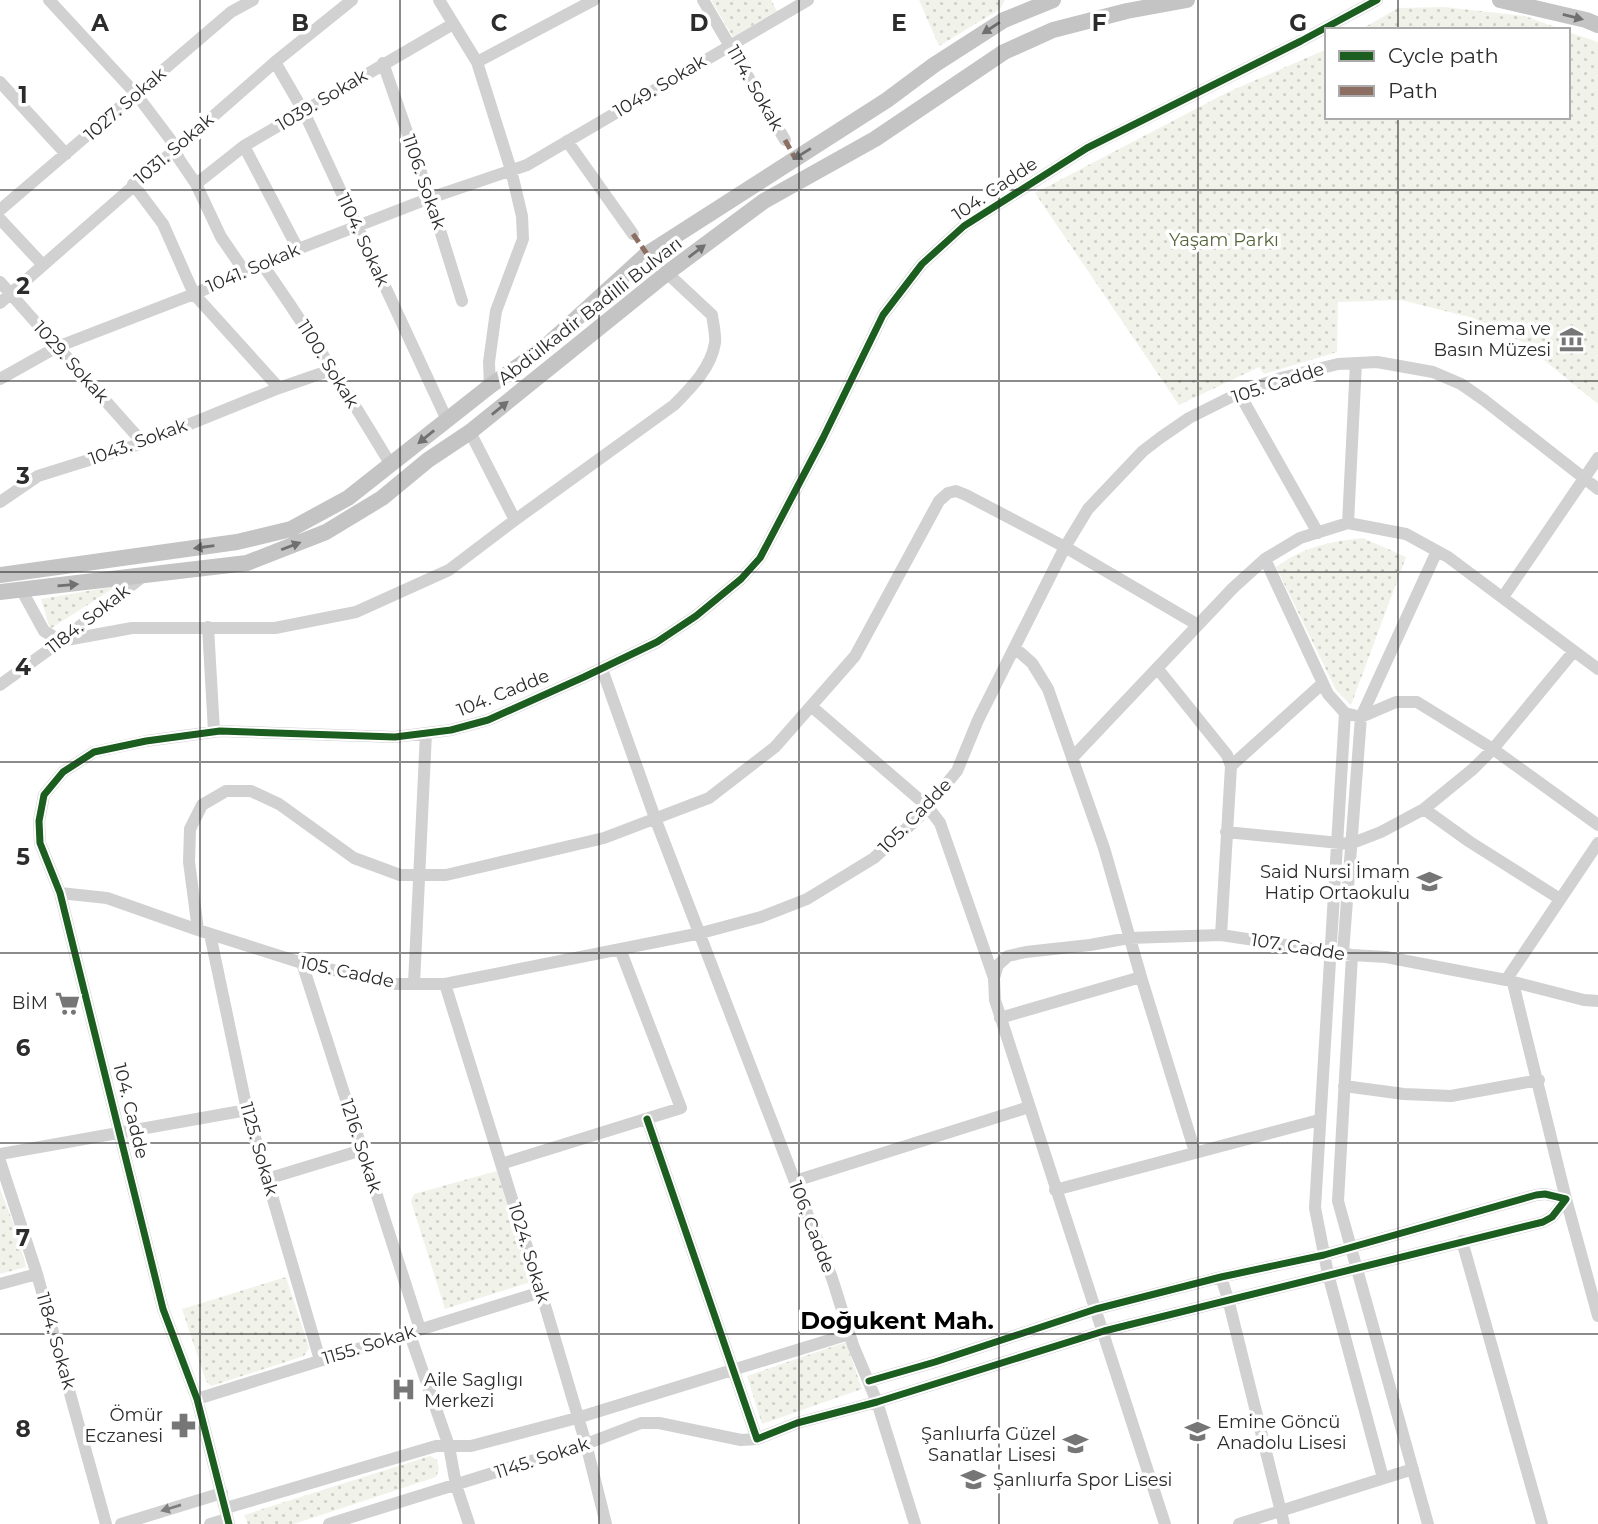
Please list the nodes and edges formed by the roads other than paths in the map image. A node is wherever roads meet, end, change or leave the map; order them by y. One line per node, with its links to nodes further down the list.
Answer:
1 (49, 0): 25 (street)
2 (253, 0): 13 (street, 1027. Sokak)
3 (352, 0): 21 (street, 1031. Sokak)
4 (439, 0): 16 (street)
5 (594, 0): 22 (street)
6 (704, 0): 20 (street, 1114. Sokak)
7 (776, 0): 15 (street)
8 (808, 0): 15 (street, 1049. Sokak)
9 (1053, 0): 14 (main road, Abdülkadir Badilli Bulvarı)
10 (1187, 0): 44 (main road, Abdülkadir Badilli Bulvarı, one-way to 10)
11 (1377, 0): 19 (street, 104. Cadde)
12 (1500, 0): 17 (main road, one-way to 17)
13 (228, 6): 25 (street, 1027. Sokak)
14 (1019, 6): 54 (main road, Abdülkadir Badilli Bulvarı, one-way to 54)
15 (784, 14): 20 (street, 1049. Sokak)
16 (453, 24): 22 (street); 23 (street, 1039. Sokak)
17 (1598, 25)
18 (1325, 28): 82 (street, 104. Cadde)
19 (1325, 28)
20 (729, 44): 27 (street, 1114. Sokak); 28 (street, 1049. Sokak)
21 (275, 62): 26 (street, 1104. Sokak); 30 (street, 1031. Sokak)
22 (477, 62): 32 (street)
23 (383, 63): 26 (street, 1039. Sokak); 35 (street, 1106. Sokak)
24 (0, 82): 31 (street)
25 (136, 94): 30 (street); 31 (street, 1027. Sokak)
26 (304, 112): 29 (street, 1039. Sokak); 38 (street, 1104. Sokak)
27 (785, 140)
28 (567, 141): 32 (street, 1049. Sokak); 39 (street)
29 (244, 146): 34 (street, 1039. Sokak); 40 (street)
30 (175, 150): 33 (street, 1031. Sokak); 34 (street)
31 (66, 154): 36 (street, 1027. Sokak)
32 (511, 170): 35 (street, 1041. Sokak); 54 (street)
33 (133, 184): 41 (street, 1031. Sokak); 47 (street)
34 (196, 184): 43 (street)
35 (430, 198): 38 (street, 1041. Sokak); 48 (street, 1106. Sokak)
36 (0, 210)
37 (0, 219): 41 (street)
38 (357, 226): 40 (street, 1041. Sokak); 57 (street, 1104. Sokak)
39 (633, 234)
40 (298, 249): 42 (street, 1041. Sokak)
41 (42, 264): 46 (street, 1031. Sokak)
42 (262, 264): 43 (street, 1041. Sokak); 52 (street, 1100. Sokak)
43 (245, 272): 47 (street, 1041. Sokak)
44 (667, 273): 58 (main road, Abdülkadir Badilli Bulvarı, one-way to 44); 65 (street)
45 (0, 282): 46 (street, 1029. Sokak)
46 (10, 292): 49 (street, 1031. Sokak); 50 (street, 1029. Sokak)
47 (194, 294): 50 (street, 1041. Sokak); 55 (street)
48 (462, 300)
49 (0, 303)
50 (57, 347): 53 (street, 1041. Sokak); 59 (street, 1029. Sokak)
51 (1356, 363): 56 (street, 105. Cadde); 62 (street, 105. Cadde); 66 (street)
52 (331, 370): 55 (street, 1043. Sokak); 61 (street, 1100. Sokak)
53 (0, 379)
54 (490, 386): 57 (main road, Abdülkadir Badilli Bulvarı)
55 (279, 388): 59 (street, 1043. Sokak)
56 (1239, 393): 67 (street); 68 (street, 105. Cadde)
57 (447, 420): 61 (main road, Abdülkadir Badilli Bulvarı, one-way to 61)
58 (470, 432): 65 (street); 72 (main road, Abdülkadir Badilli Bulvarı, one-way to 58)
59 (143, 443): 64 (street, 1043. Sokak)
60 (1598, 458): 62 (street)
61 (391, 465): 71 (main road, Abdülkadir Badilli Bulvarı, one-way to 71)
62 (1583, 478): 63 (street, 105. Cadde); 75 (street)
63 (1598, 489)
64 (0, 502)
65 (515, 520): 77 (street)
66 (1348, 523): 67 (street); 69 (street)
67 (1318, 533): 70 (street)
68 (1065, 547): 76 (street); 79 (street, 105. Cadde); 86 (street, 1125. Sokak)
69 (1437, 551): 75 (street); 88 (street)
70 (1265, 559): 76 (street); 84 (street)
71 (0, 575)
72 (142, 577): 73 (main road, Abdülkadir Badilli Bulvarı, one-way to 72); 78 (street, 1184. Sokak)
73 (21, 589): 74 (main road, Abdülkadir Badilli Bulvarı); 78 (street)
74 (0, 592)
75 (1503, 597): 80 (street)
76 (1198, 625): 81 (street)
77 (208, 627): 78 (street); 89 (street)
78 (61, 641): 85 (street, 1184. Sokak)
79 (1015, 648): 92 (street); 94 (street, 105. Cadde)
80 (1574, 651): 83 (street); 91 (street)
81 (1157, 668): 92 (street); 93 (street)
82 (602, 669): 90 (street, 104. Cadde); 96 (street, 106. Cadde)
83 (1598, 669)
84 (1323, 683): 87 (street); 93 (street)
85 (0, 685)
86 (811, 706): 94 (street); 96 (street, 1125. Sokak)
87 (1345, 713): 88 (street); 99 (street)
88 (1361, 717): 91 (street); 101 (street)
89 (214, 732): 90 (street, 104. Cadde); 103 (street, 104. Cadde)
90 (426, 733): 102 (street)
91 (1493, 749): 95 (street); 97 (street)
92 (1072, 758): 108 (street)
93 (1231, 766): 98 (street)
94 (927, 806): 106 (street, 105. Cadde); 112 (street)
95 (1424, 808): 101 (street); 104 (street)
96 (655, 818): 102 (street, 1125. Sokak); 106 (street, 106. Cadde)
97 (1598, 825)
98 (1226, 832): 99 (street); 107 (street)
99 (1335, 842): 101 (street); 110 (street)
100 (1598, 843): 104 (street)
101 (1350, 844): 110 (street)
102 (418, 875): 105 (street, 1125. Sokak); 115 (street)
103 (60, 893): 105 (street, 105. Cadde); 125 (street, 104. Cadde)
104 (1560, 899): 114 (street)
105 (204, 932): 111 (street, 105. Cadde); 122 (street, 1125. Sokak)
106 (701, 933): 109 (street, 105. Cadde); 132 (street, 106. Cadde)
107 (1221, 935): 108 (street, 107. Cadde); 110 (street, 107. Cadde)
108 (1129, 937): 112 (street, 107. Cadde); 113 (street)
109 (620, 949): 116 (street, 105. Cadde); 123 (street)
110 (1342, 953): 114 (street, 107. Cadde); 120 (street); 124 (street)
111 (302, 963): 115 (street, 105. Cadde); 126 (street, 1216. Sokak)
112 (996, 972): 118 (street)
113 (1141, 977): 118 (street); 127 (street)
114 (1510, 982): 117 (street, 107. Cadde); 119 (street)
115 (414, 984): 116 (street, 105. Cadde)
116 (445, 984): 130 (street, 1024. Sokak)
117 (1598, 1001)
118 (1000, 1017): 121 (street)
119 (1539, 1080): 120 (street); 134 (street)
120 (1345, 1086): 136 (street)
121 (1029, 1107): 132 (street); 133 (street)
122 (247, 1110): 125 (street); 131 (street, 1125. Sokak)
123 (647, 1119): 130 (street); 151 (street)
124 (1319, 1120): 127 (street); 137 (street)
125 (121, 1133): 128 (street); 153 (street, 104. Cadde)
126 (362, 1150): 131 (street); 147 (street, 1216. Sokak)
127 (1195, 1152): 133 (street)
128 (0, 1154)
129 (0, 1161): 139 (street, 1184. Sokak)
130 (501, 1164): 143 (street, 1024. Sokak)
131 (267, 1179): 150 (street, 1125. Sokak)
132 (795, 1181): 149 (street, 106. Cadde)
133 (1055, 1190): 145 (street)
134 (1566, 1199): 135 (street); 136 (street); 146 (street)
135 (1462, 1241): 138 (street); 175 (street)
136 (1350, 1247): 137 (street); 138 (street)
137 (1324, 1255): 140 (street); 141 (street)
138 (1355, 1267): 140 (street); 159 (street)
139 (37, 1274): 142 (street); 165 (street, 1184. Sokak)
140 (1328, 1274): 144 (street); 160 (street)
141 (1221, 1277): 144 (street); 145 (street)
142 (0, 1284)
143 (541, 1292): 147 (street, 1155. Sokak); 155 (street, 1024. Sokak)
144 (1228, 1299): 148 (street); 164 (street)
145 (1096, 1309): 148 (street); 152 (street)
146 (1598, 1316)
147 (414, 1330): 150 (street, 1155. Sokak); 158 (street, 1216. Sokak)
148 (1104, 1331): 154 (street); 172 (street)
149 (849, 1334): 151 (street); 152 (street, 106. Cadde)
150 (320, 1360): 153 (street, 1155. Sokak)
151 (732, 1370): 155 (street); 156 (street)
152 (869, 1381): 154 (street, 106. Cadde)
153 (197, 1399): 162 (street, 104. Cadde)
154 (877, 1402): 156 (street); 171 (street, 106. Cadde)
155 (577, 1418): 157 (street, 1024. Sokak); 158 (street)
156 (757, 1439): 157 (street, 1145. Sokak)
157 (586, 1444): 161 (street, 1145. Sokak); 170 (street, 1024. Sokak)
158 (449, 1446): 161 (street, 1216. Sokak); 163 (street)
159 (1413, 1469): 160 (street); 174 (street)
160 (1383, 1478): 164 (street)
161 (456, 1485): 168 (street, 1145. Sokak); 169 (street, 1216. Sokak)
162 (222, 1493): 163 (street, 104. Cadde); 166 (street, one-way to 166)
163 (228, 1517): 167 (street)
164 (1282, 1518): 173 (street)
165 (106, 1524)
166 (121, 1524)
167 (210, 1524)
168 (329, 1524)
169 (469, 1524)
170 (607, 1524)
171 (915, 1524)
172 (1165, 1524)
173 (1239, 1524)
174 (1428, 1524)
175 (1542, 1524)

